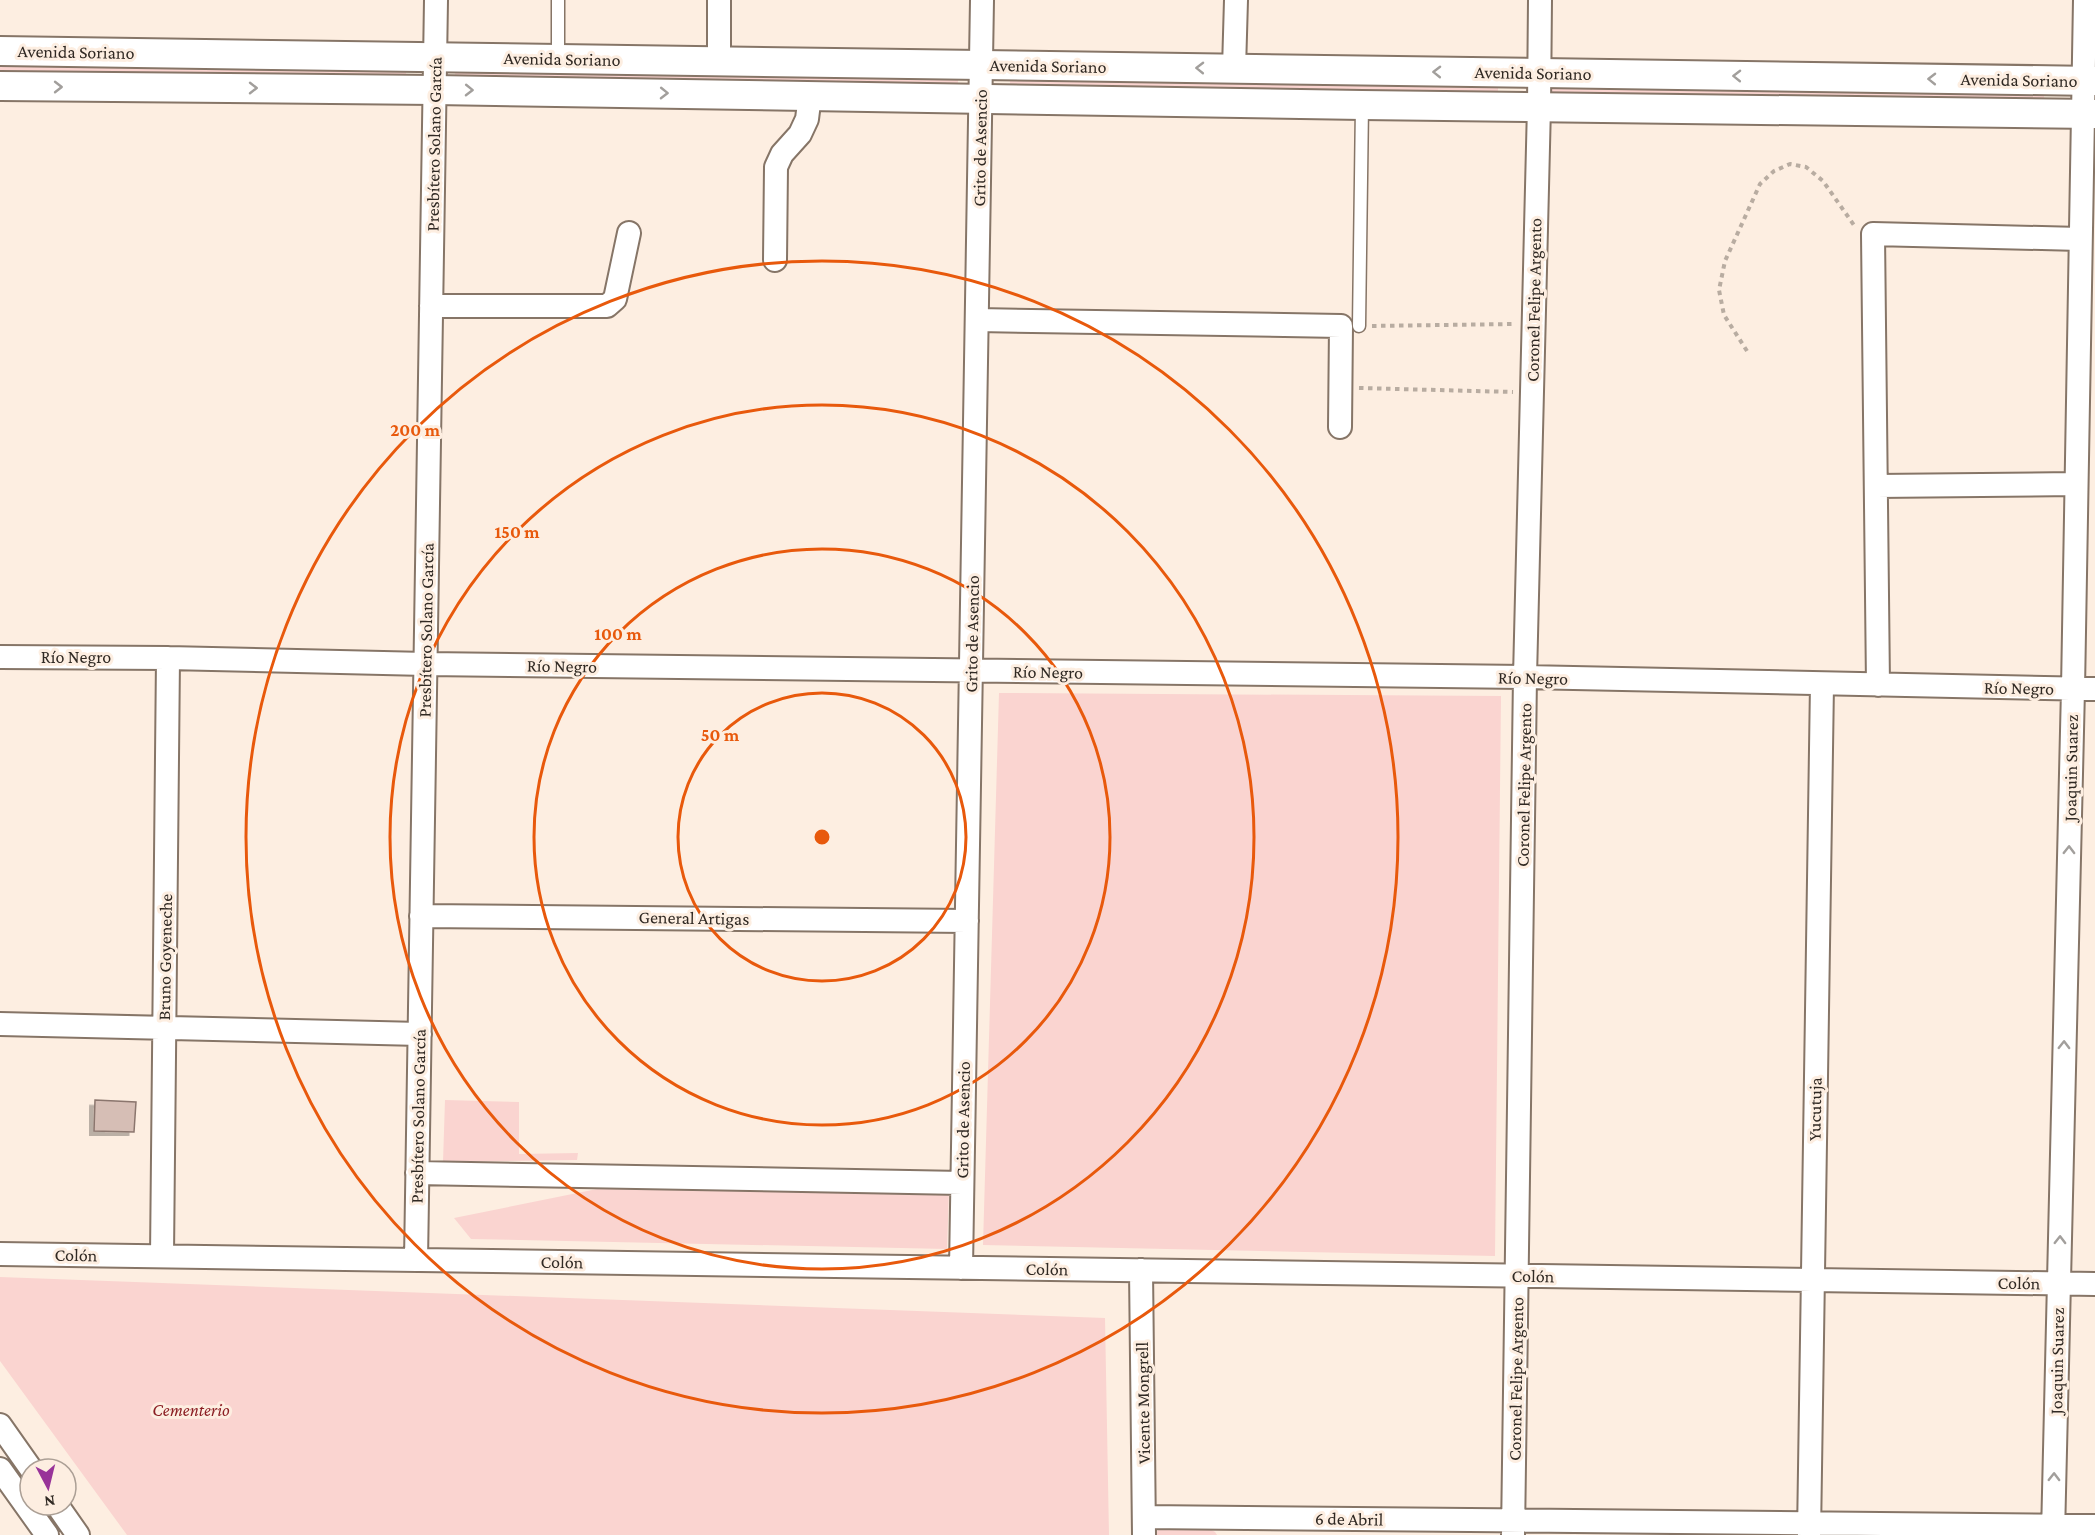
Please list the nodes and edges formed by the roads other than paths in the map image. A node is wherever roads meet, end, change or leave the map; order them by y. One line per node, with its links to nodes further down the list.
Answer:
1 (436, 0): 9 (street, Presbítero Solano García)
2 (558, 0): 10 (lane)
3 (719, 0): 11 (street)
4 (982, 0): 12 (street, Grito de Asencio)
5 (1236, 0): 13 (street)
6 (1540, 0): 14 (street, Coronel Felipe Argento)
7 (2085, 0): 15 (street, Joaquin Suarez)
8 (0, 51): 9 (street, Avenida Soriano)
9 (435, 58): 10 (street, Avenida Soriano); 17 (street, Presbítero Solano García)
10 (558, 59): 11 (street, Avenida Soriano)
11 (719, 62): 12 (street, Avenida Soriano)
12 (981, 64): 13 (street, Avenida Soriano, one-way to 12); 19 (street, Grito de Asencio)
13 (1234, 69): 14 (street, Avenida Soriano, one-way to 13)
14 (1538, 74): 15 (street, Avenida Soriano, one-way to 14); 21 (street, Coronel Felipe Argento)
15 (2090, 81): 22 (street, Joaquin Suarez)
16 (0, 86): 17 (street, Avenida Soriano, one-way to 17)
17 (435, 90): 18 (street, Avenida Soriano, one-way to 18); 26 (street, Presbítero Solano García)
18 (810, 95): 19 (street, Avenida Soriano); 25 (street)
19 (981, 98): 20 (street, Avenida Soriano); 27 (street, Grito de Asencio)
20 (1362, 105): 21 (street, Avenida Soriano); 28 (lane)
21 (1539, 106): 22 (street, Avenida Soriano); 36 (street, Coronel Felipe Argento)
22 (2089, 114): 24 (street, Joaquin Suarez)
23 (629, 233): 26 (street)
24 (2080, 239): 30 (street, Joaquin Suarez); 31 (street)
25 (774, 260)
26 (431, 306): 34 (street, Presbítero Solano García)
27 (978, 320): 29 (street); 35 (street, Grito de Asencio)
28 (1359, 326)
29 (1340, 427)
30 (2076, 484): 31 (street); 39 (street, Joaquin Suarez)
31 (1876, 486): 38 (street)
32 (0, 657): 33 (street, Río Negro)
33 (168, 658): 34 (street, Río Negro); 43 (street, Bruno Goyeneche)
34 (426, 664): 35 (street, Río Negro); 40 (street, Presbítero Solano García)
35 (971, 671): 36 (street, Río Negro); 41 (street, Grito de Asencio)
36 (1525, 677): 37 (street, Río Negro); 52 (street, Coronel Felipe Argento)
37 (1822, 684): 38 (street, Río Negro); 53 (street, Yucutuja)
38 (1878, 685): 39 (street, Río Negro)
39 (2084, 689): 54 (street, Joaquin Suarez, one-way to 39)
40 (422, 916): 41 (street, General Artigas); 44 (street, Presbítero Solano García)
41 (967, 921): 46 (street, Grito de Asencio)
42 (0, 1024): 43 (street)
43 (164, 1029): 44 (street); 48 (street, Bruno Goyeneche)
44 (420, 1034): 45 (street, Presbítero Solano García)
45 (417, 1173): 46 (street); 49 (street, Presbítero Solano García)
46 (962, 1183): 50 (street, Grito de Asencio)
47 (0, 1254): 48 (street, Colón)
48 (162, 1256): 49 (street, Colón)
49 (416, 1260): 50 (street, Colón)
50 (961, 1268): 51 (street, Colón)
51 (1141, 1270): 52 (street, Colón); 60 (street, Vicente Mongrell)
52 (1518, 1276): 53 (street, Colón); 63 (street, Coronel Felipe Argento)
53 (1812, 1280): 54 (street, Colón); 64 (street, Yucutuja)
54 (2058, 1284): 55 (street, Colón); 65 (street, Joaquin Suarez, one-way to 54)
55 (2095, 1284)
56 (0, 1425): 57 (street)
57 (23, 1457)
58 (0, 1468): 66 (street)
59 (65, 1517): 67 (street)
60 (1144, 1526): 61 (street, 6 de Abril)
61 (1234, 1526): 63 (street, 6 de Abril)
62 (2095, 1526): 65 (street, 6 de Abril)
63 (1513, 1528): 64 (street, 6 de Abril)
64 (1810, 1529): 65 (street, 6 de Abril)
65 (2053, 1530)
66 (47, 1535)
67 (78, 1535)

